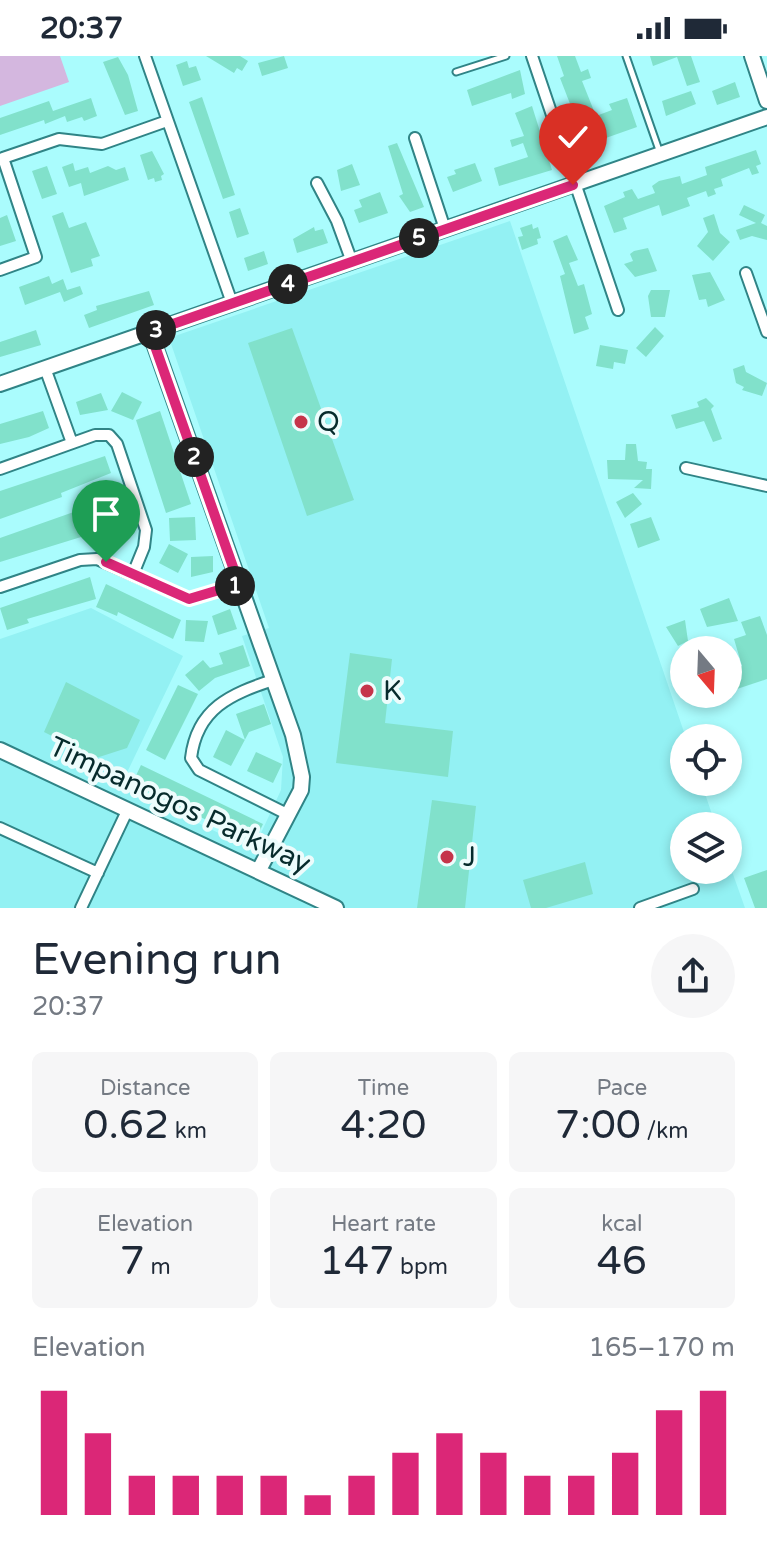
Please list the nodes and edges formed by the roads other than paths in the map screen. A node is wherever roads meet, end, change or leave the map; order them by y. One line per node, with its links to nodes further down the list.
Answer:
1 (145, 56): 9 (street)
2 (506, 56): 6 (lane)
3 (532, 56): 13 (street)
4 (626, 56): 11 (lane)
5 (752, 56): 7 (street)
6 (456, 72)
7 (767, 101)
8 (767, 117): 11 (street)
9 (167, 121): 16 (street); 18 (street)
10 (415, 138): 14 (street)
11 (661, 154): 13 (street)
12 (317, 183): 15 (street)
13 (573, 185): 14 (street); 19 (street)
14 (445, 229): 15 (street)
15 (352, 262): 18 (street)
16 (0, 270)
17 (746, 273): 21 (street)
18 (232, 303): 20 (street)
19 (618, 310)
20 (150, 332): 22 (street); 29 (street)
21 (767, 332)
22 (45, 368): 23 (street); 24 (street)
23 (0, 384)
24 (72, 443): 26 (street); 28 (street)
25 (686, 468): 27 (street)
26 (0, 469)
27 (767, 486)
28 (133, 574): 29 (street); 30 (street)
29 (239, 584): 31 (street)
30 (0, 587)
31 (273, 680): 34 (street); 34 (street)
32 (0, 750): 33 (street, Timpanogos Parkway)
33 (128, 809): 36 (street, Timpanogos Parkway); 37 (street)
34 (289, 815): 36 (street)
35 (0, 828): 37 (street)
36 (259, 870): 40 (street, Timpanogos Parkway)
37 (98, 873): 39 (street)
38 (693, 889): 41 (street)
39 (81, 908)
40 (336, 908)
41 (640, 908)

